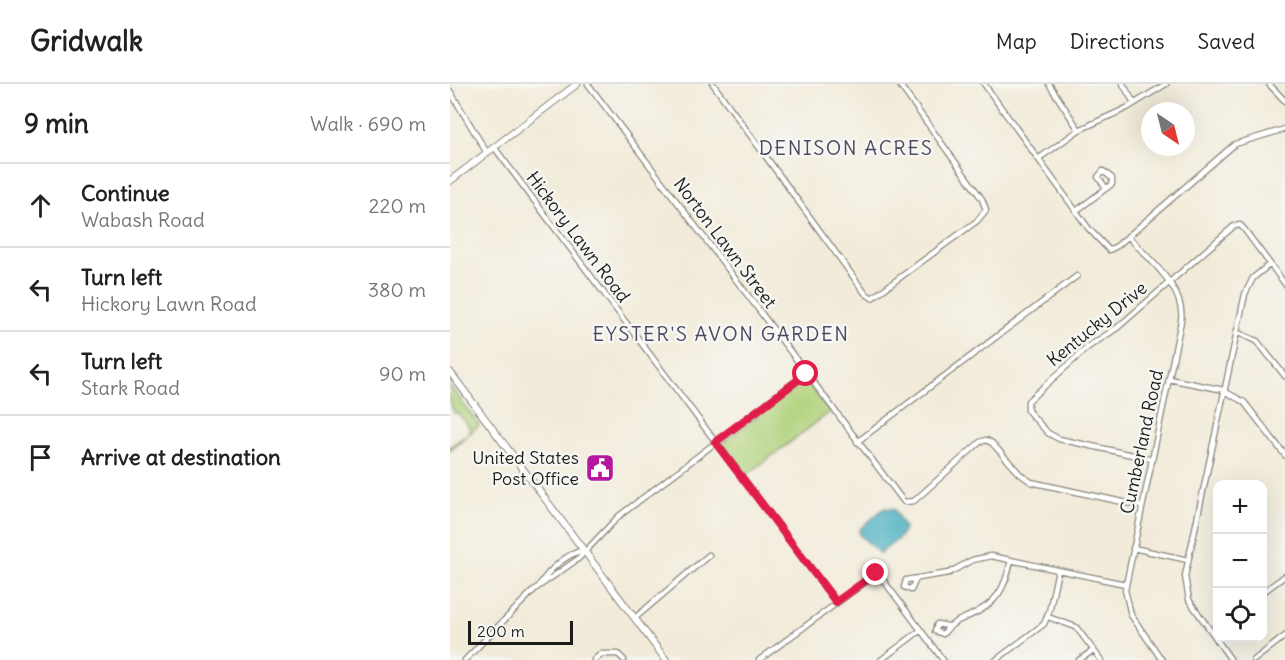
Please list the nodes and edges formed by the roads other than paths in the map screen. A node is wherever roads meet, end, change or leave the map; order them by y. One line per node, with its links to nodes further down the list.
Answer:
1 (577, 84): 15 (main road)
2 (588, 84): 28 (street, Norton Lawn Street)
3 (713, 84): 4 (street)
4 (899, 84)
5 (984, 84): 17 (street)
6 (1049, 84): 14 (street)
7 (1123, 84): 12 (street)
8 (1166, 84): 12 (street)
9 (1269, 84): 11 (street)
10 (450, 91): 16 (street)
11 (1285, 101)
12 (1134, 103): 14 (street)
13 (1285, 129): 21 (street)
14 (1079, 130): 17 (street)
15 (494, 147): 16 (main road); 32 (street, Hickory Lawn Road)
16 (487, 153): 18 (main road)
17 (1038, 159): 20 (street)
18 (450, 181)
19 (1106, 188): 20 (street)
20 (1076, 211): 21 (street)
21 (1128, 236): 24 (street, Cumberland Road)
22 (1270, 264): 24 (street, Kentucky Drive); 25 (street, Kentucky Drive); 26 (street)
23 (1077, 276): 33 (street)
24 (1168, 283): 30 (street, Cumberland Road); 36 (street, Kentucky Drive)
25 (1285, 284)
26 (1236, 332): 29 (street); 31 (street)
27 (450, 372): 39 (main road)
28 (806, 374): 32 (street); 33 (street, Norton Lawn Street)
29 (1285, 376)
30 (1169, 378): 31 (street); 36 (street, Cumberland Road)
31 (1224, 391): 34 (street); 42 (street)
32 (715, 442): 39 (street); 48 (street, Hickory Lawn Road)
33 (857, 442): 37 (street, Norton Lawn Street)
34 (1283, 448): 35 (street)
35 (1285, 455)
36 (1151, 459): 37 (street, Cumberland Road)
37 (1142, 506): 38 (street, Cumberland Road)
38 (1133, 548): 42 (street); 46 (street, Cumberland Road)
39 (584, 550): 50 (main road); 57 (street)
40 (709, 555): 50 (street)
41 (1011, 560): 43 (street); 45 (street); 51 (street)
42 (1188, 560): 53 (street)
43 (1058, 570): 46 (street); 49 (street)
44 (1285, 576): 47 (street)
45 (916, 579)
46 (1125, 584): 67 (street, Cumberland Road)
47 (1267, 590)
48 (836, 602): 52 (street); 61 (street)
49 (1048, 617): 56 (street); 64 (street)
50 (635, 618): 60 (main road)
51 (948, 626)
52 (921, 630): 62 (street); 63 (street)
53 (1211, 632): 68 (street)
54 (1283, 638): 55 (street); 69 (street)
55 (1285, 644)
56 (1094, 650): 65 (street); 66 (street)
57 (465, 660)
58 (594, 660): 59 (street)
59 (624, 660)
60 (666, 660)
61 (759, 660)
62 (882, 660)
63 (943, 660)
64 (996, 660)
65 (1080, 660)
66 (1101, 660)
67 (1162, 660)
68 (1231, 660)
69 (1254, 660)

